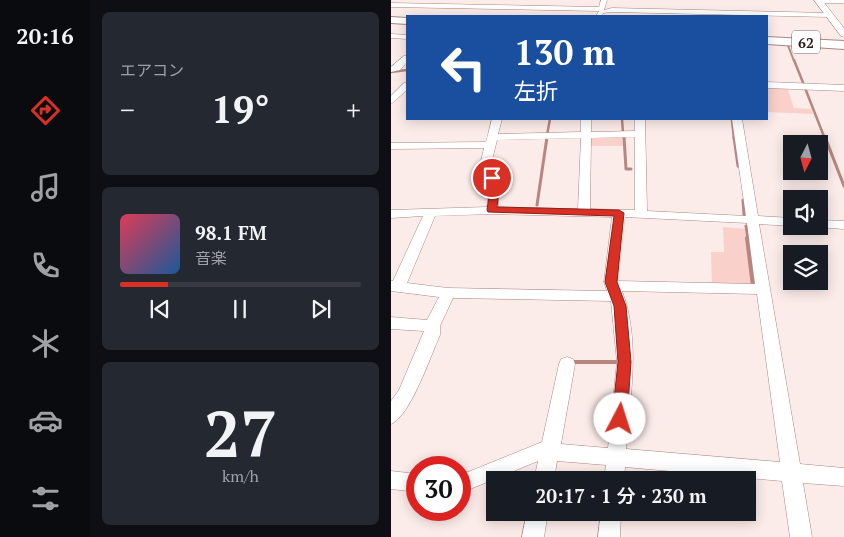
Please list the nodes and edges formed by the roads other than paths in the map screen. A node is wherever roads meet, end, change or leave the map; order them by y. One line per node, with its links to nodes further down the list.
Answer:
1 (495, 0): 7 (street)
2 (604, 0): 7 (street)
3 (615, 0): 8 (street)
4 (818, 0): 5 (street); 12 (street)
5 (844, 1)
6 (391, 5): 7 (street)
7 (489, 7): 10 (street)
8 (612, 10): 9 (street); 11 (street)
9 (719, 12): 12 (street)
10 (482, 15)
11 (600, 15)
12 (829, 15): 15 (street)
13 (391, 19): 14 (main road)
14 (406, 19)
15 (842, 30)
16 (391, 36): 17 (street)
17 (406, 37)
18 (768, 38): 19 (main road, 62)
19 (844, 44)
20 (406, 59): 21 (street)
21 (391, 70)
22 (768, 85): 24 (street)
23 (406, 86): 25 (street)
24 (844, 88)
25 (391, 101)
26 (391, 101): 27 (street)
27 (406, 101)
28 (497, 120): 34 (street)
29 (586, 120): 33 (street)
30 (640, 120): 32 (street)
31 (737, 120): 42 (street)
32 (640, 134): 33 (street); 41 (street)
33 (585, 135): 34 (street); 38 (street)
34 (491, 141): 35 (street); 36 (street)
35 (391, 146)
36 (492, 210): 37 (street); 38 (street)
37 (431, 212): 40 (street); 46 (street)
38 (584, 212): 39 (street)
39 (619, 213): 41 (street); 48 (street)
40 (391, 214)
41 (641, 214): 42 (street)
42 (752, 220): 43 (street); 47 (street)
43 (783, 222)
44 (828, 224): 45 (street)
45 (844, 225)
46 (395, 286): 49 (street)
47 (763, 289): 48 (street); 58 (street)
48 (614, 291): 49 (street); 55 (street)
49 (448, 293): 51 (street)
50 (391, 323): 51 (street)
51 (432, 326): 53 (street)
52 (567, 364): 54 (street)
53 (391, 416)
54 (550, 452): 55 (street); 56 (street); 61 (street)
55 (617, 458): 57 (street); 58 (street)
56 (546, 471)
57 (616, 471)
58 (791, 472): 59 (street); 67 (street)
59 (844, 477)
60 (391, 480): 62 (street)
61 (471, 480)
62 (406, 482)
63 (536, 521): 65 (street)
64 (610, 521): 66 (street)
65 (533, 537)
66 (609, 537)
67 (801, 537)

